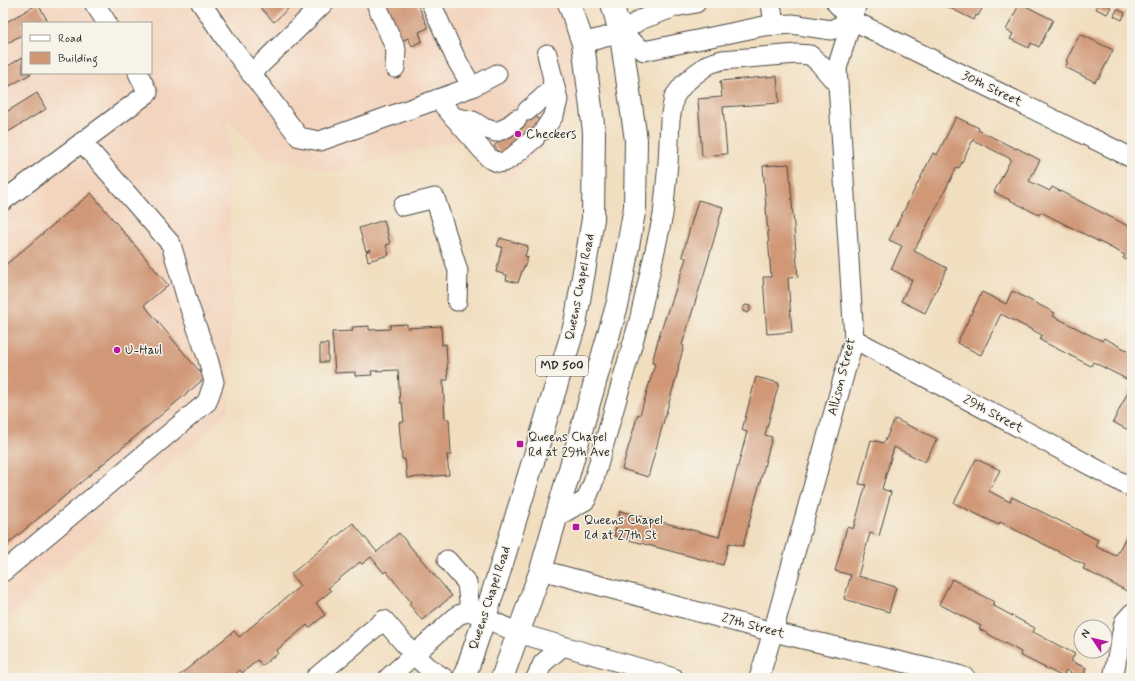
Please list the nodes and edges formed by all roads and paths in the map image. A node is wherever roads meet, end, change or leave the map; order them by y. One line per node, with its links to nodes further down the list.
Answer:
1 (94, 3): 12 (street)
2 (201, 3): 19 (street)
3 (324, 3): 19 (street)
4 (376, 3): 17 (street)
5 (431, 3): 23 (street)
6 (569, 3): 15 (main road, Queens Chapel Road / MD 500)
7 (612, 3): 14 (main road, MD 500)
8 (696, 3): 14 (street)
9 (771, 3): 13 (street)
10 (836, 3): 11 (street, 30th Street)
11 (854, 12): 13 (street); 22 (street, Allison Street); 27 (street, 30th Street)
12 (106, 22)
13 (774, 25): 14 (street)
14 (620, 33): 15 (street); 33 (main road, MD 500)
15 (583, 43): 38 (main road, Queens Chapel Road / MD 500)
16 (547, 54): 21 (street)
17 (395, 68)
18 (138, 74): 26 (street)
19 (252, 74): 24 (street)
20 (496, 74): 23 (street)
21 (553, 78): 25 (street); 25 (street)
22 (838, 85): 31 (street, Allison Street); 33 (street)
23 (472, 87): 24 (street)
24 (438, 99): 25 (street)
25 (453, 117)
26 (82, 142): 28 (street); 36 (street)
27 (1132, 158)
28 (3, 201)
29 (402, 206): 30 (street)
30 (457, 301)
31 (854, 339): 32 (street, 29th Street); 39 (street, Allison Street)
32 (1132, 488)
33 (556, 517): 35 (main road, MD 500)
34 (447, 560): 38 (street)
35 (541, 570): 39 (street, 27th Street); 40 (main road, MD 500)
36 (3, 572)
37 (1132, 613): 52 (street)
38 (477, 614): 40 (street); 42 (street); 46 (main road, Queens Chapel Road / MD 500)
39 (773, 632): 50 (street, Allison Street); 51 (street, 27th Street)
40 (518, 633): 41 (street); 47 (main road, MD 500)
41 (563, 646): 48 (street); 49 (street)
42 (414, 655): 43 (street); 44 (street); 45 (street)
43 (314, 678)
44 (388, 678)
45 (444, 678)
46 (464, 678)
47 (502, 678)
48 (536, 678)
49 (674, 678)
50 (759, 678)
51 (966, 678)
52 (1113, 678)

